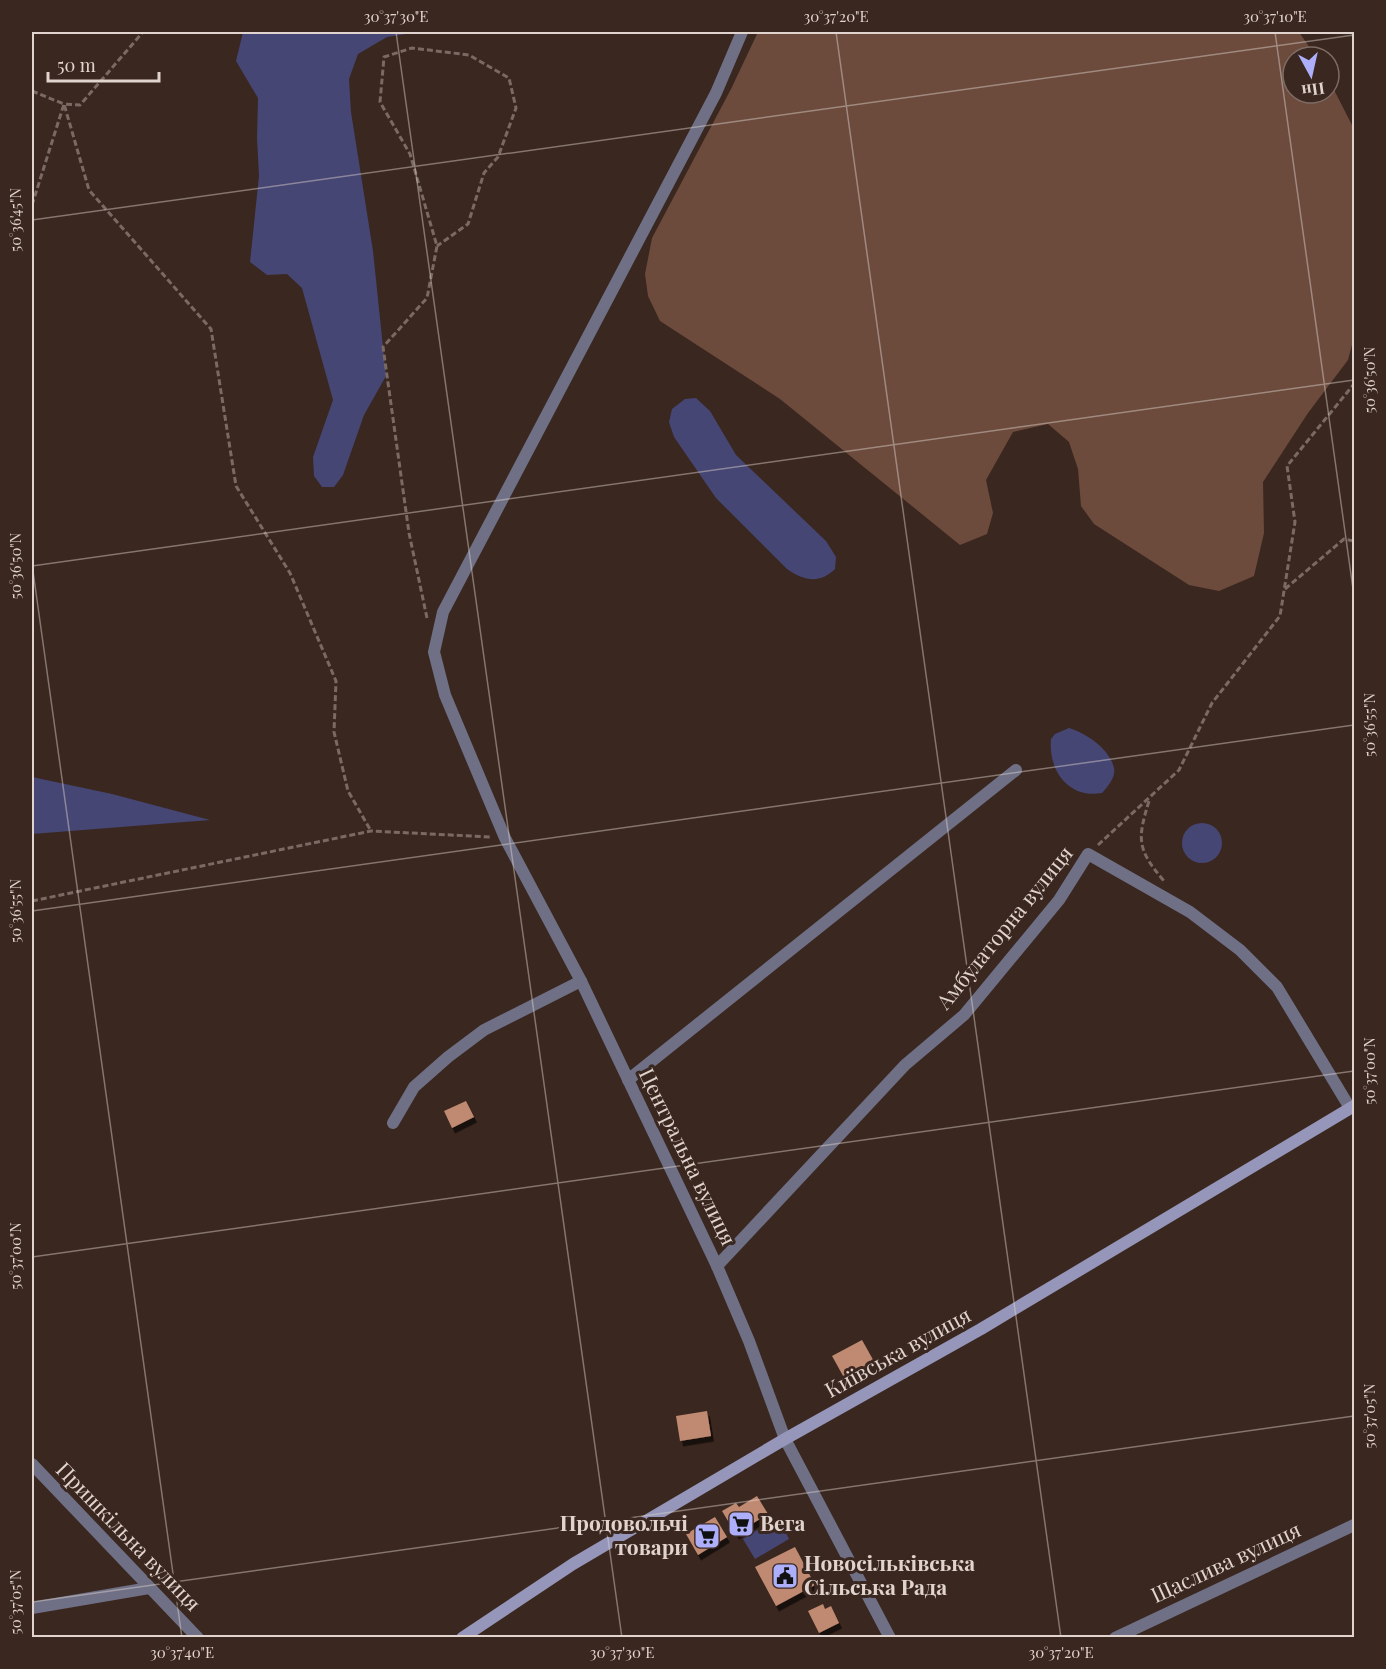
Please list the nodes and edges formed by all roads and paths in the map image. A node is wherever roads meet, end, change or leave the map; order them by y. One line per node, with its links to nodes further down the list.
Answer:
1 (143, 32): 4 (path)
2 (742, 32): 14 (street, Центральна вулиця)
3 (32, 91): 4 (path)
4 (64, 104): 5 (path); 13 (path)
5 (32, 205)
6 (437, 246): 6 (path); 10 (path)
7 (1354, 384): 9 (path)
8 (1354, 541): 9 (path)
9 (1284, 590): 12 (path)
10 (427, 620)
11 (1016, 770): 19 (street)
12 (1149, 798): 15 (path); 16 (path)
13 (371, 831): 14 (path); 17 (path)
14 (505, 838): 18 (street, Центральна вулиця)
15 (1088, 854): 20 (street, Амбулаторна вулиця); 22 (street, Амбулаторна вулиця)
16 (1168, 886)
17 (32, 901)
18 (581, 981): 19 (street, Центральна вулиця); 21 (street)
19 (628, 1080): 22 (street, Центральна вулиця)
20 (1352, 1107): 23 (street, Київська вулиця)
21 (393, 1123)
22 (717, 1266): 23 (street, Центральна вулиця)
23 (785, 1439): 29 (street, Київська вулиця); 30 (street, Центральна вулиця)
24 (32, 1464): 26 (street, Пришкільна вулиця)
25 (1354, 1525): 31 (street, Щаслива вулиця)
26 (149, 1588): 27 (street); 28 (street, Пришкільна вулиця)
27 (32, 1608)
28 (198, 1638)
29 (462, 1638)
30 (890, 1638)
31 (1114, 1638)

